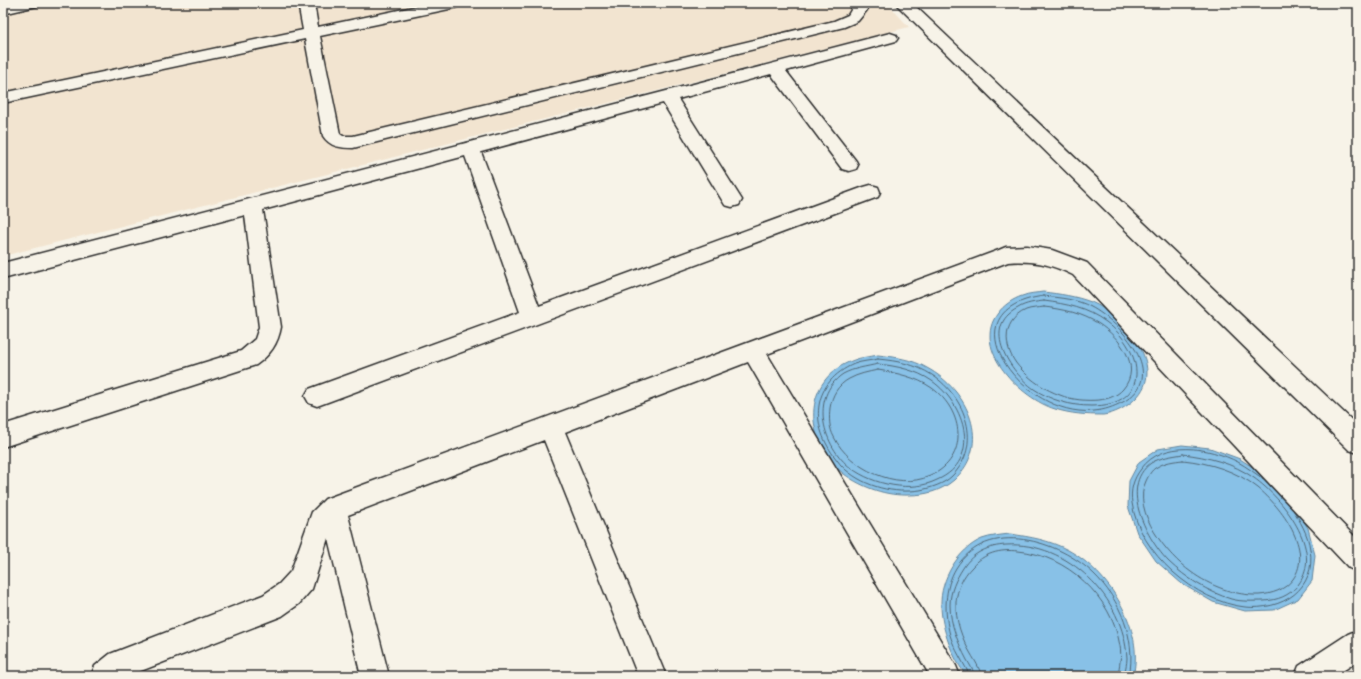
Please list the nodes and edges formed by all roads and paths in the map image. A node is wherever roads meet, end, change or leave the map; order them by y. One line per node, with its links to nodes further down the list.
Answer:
1 (32, 3): 6 (street)
2 (306, 3): 7 (street)
3 (454, 3): 7 (street)
4 (858, 3): 7 (street)
5 (904, 3): 23 (street)
6 (3, 8)
7 (311, 33): 11 (street)
8 (890, 38): 9 (street)
9 (775, 68): 10 (street); 13 (street)
10 (667, 96): 12 (street); 15 (street)
11 (3, 98)
12 (471, 148): 16 (street); 18 (street)
13 (849, 165)
14 (870, 192): 18 (street)
15 (732, 200)
16 (253, 205): 17 (street); 22 (street)
17 (3, 270)
18 (532, 317): 20 (street)
19 (753, 350): 21 (street); 25 (street); 30 (street)
20 (317, 396)
21 (551, 426): 24 (street); 29 (street)
22 (3, 436)
23 (1358, 442)
24 (334, 508): 27 (street); 28 (street)
25 (1358, 560)
26 (1358, 644): 31 (street)
27 (105, 676)
28 (375, 676)
29 (652, 676)
30 (946, 676)
31 (1309, 676)

